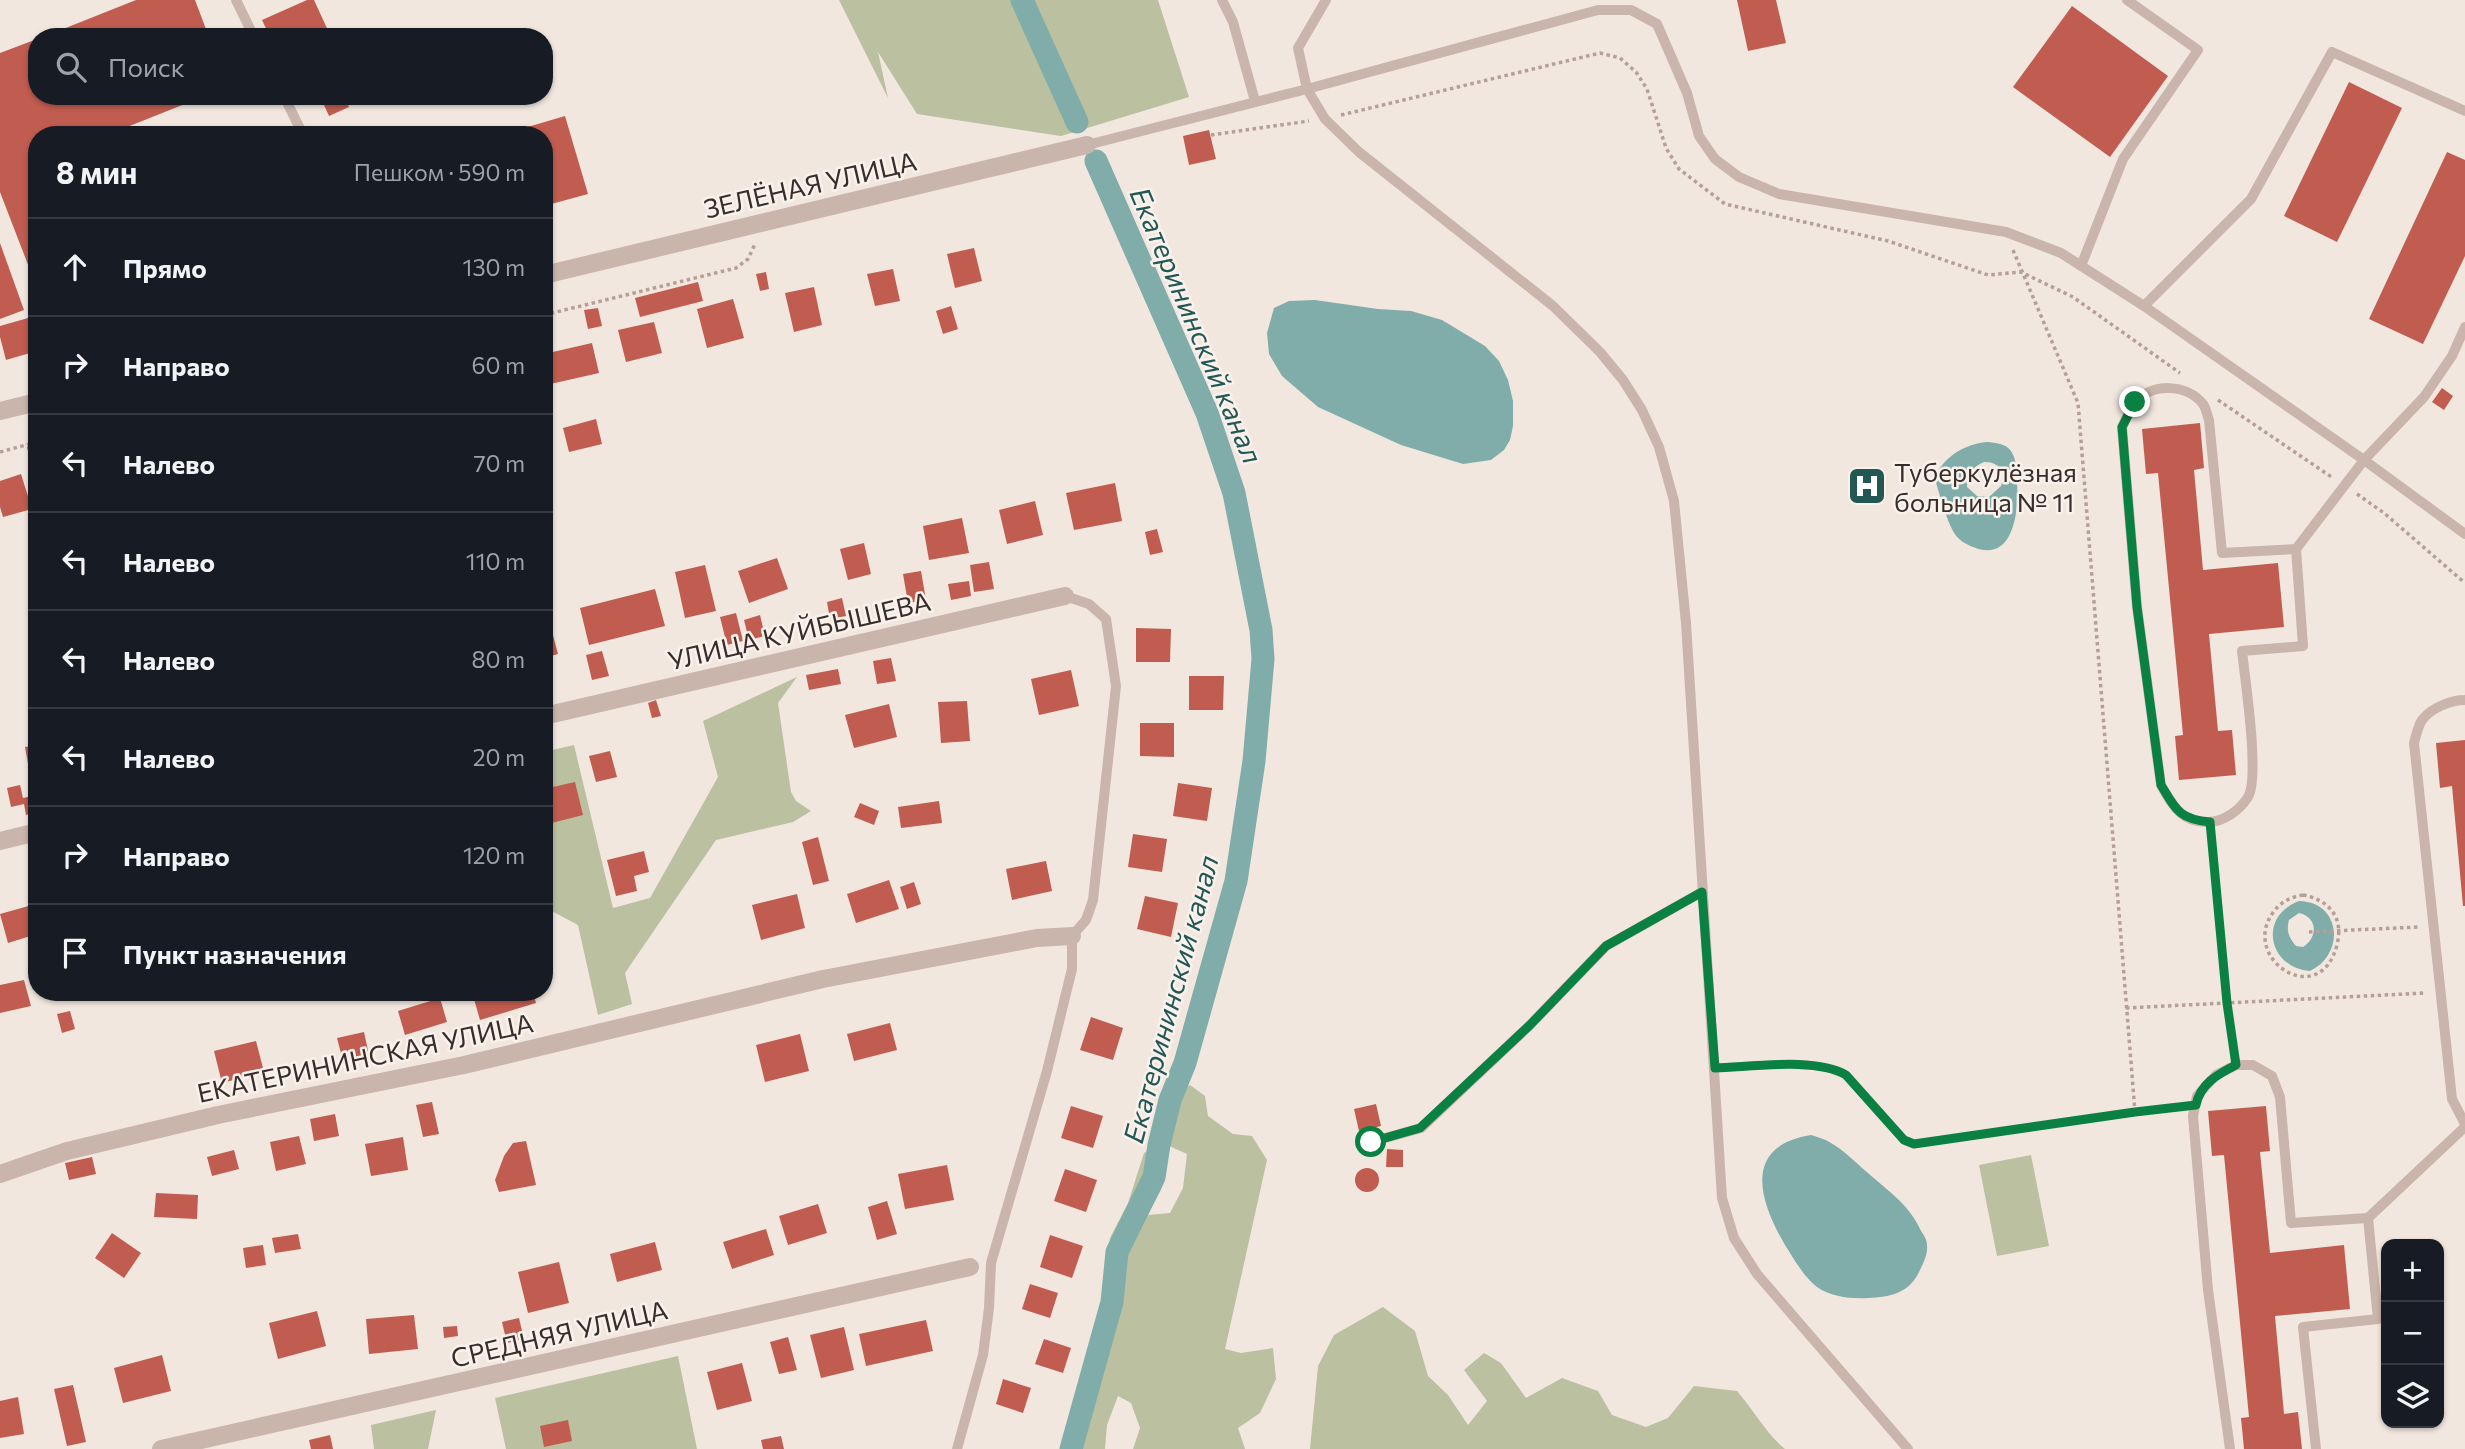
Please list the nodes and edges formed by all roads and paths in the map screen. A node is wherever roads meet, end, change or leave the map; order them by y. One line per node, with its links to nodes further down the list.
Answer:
1 (236, 0): 5 (lane)
2 (1222, 0): 7 (lane)
3 (1326, 0): 6 (lane)
4 (2127, 0): 16 (lane)
5 (250, 28)
6 (1307, 89): 7 (lane); 10 (lane); 15 (lane)
7 (1255, 102): 13 (lane)
8 (288, 105): 11 (lane)
9 (2465, 111): 19 (lane)
10 (1325, 119): 12 (path); 17 (path); 39 (lane)
11 (299, 126)
12 (1211, 135)
13 (1087, 145): 14 (street, ЗЕЛЁНАЯ УЛИЦА)
14 (767, 220): 18 (street, ЗЕЛЁНАЯ УЛИЦА); 20 (path)
15 (2006, 232): 16 (lane); 17 (path)
16 (2081, 265): 19 (lane)
17 (2021, 272): 22 (path); 46 (path)
18 (553, 273)
19 (2144, 306): 28 (lane)
20 (553, 313)
21 (2465, 327): 28 (lane)
22 (2189, 380)
23 (2210, 394): 29 (path)
24 (28, 404): 25 (street)
25 (0, 411)
26 (28, 444): 27 (path)
27 (0, 452)
28 (2364, 460): 29 (lane); 30 (lane)
29 (2344, 485): 31 (lane); 32 (path)
30 (2465, 534)
31 (2296, 549): 36 (lane); 36 (lane)
32 (2465, 583)
33 (1065, 596): 35 (street, УЛИЦА КУЙБЫШЕВА); 43 (lane)
34 (2465, 700): 40 (lane)
35 (553, 714)
36 (2210, 822): 45 (path)
37 (28, 834): 38 (street)
38 (0, 841)
39 (1702, 892): 48 (lane); 52 (lane)
40 (2434, 926): 41 (path); 44 (lane)
41 (2339, 930): 41 (path); 42 (path)
42 (2309, 932)
43 (1072, 936): 53 (street, ЕКАТЕРИНИНСКАЯ УЛИЦА); 57 (lane)
44 (2441, 993): 45 (path); 51 (lane)
45 (2227, 1003): 46 (path); 47 (path)
46 (2126, 1008): 50 (path)
47 (2236, 1065): 49 (lane); 54 (lane)
48 (1715, 1068): 50 (path); 58 (lane)
49 (2196, 1105): 50 (path); 59 (lane)
50 (2135, 1112)
51 (2465, 1125): 54 (lane)
52 (1371, 1142)
53 (0, 1174)
54 (2368, 1219): 60 (lane)
55 (970, 1267): 56 (street, СРЕДНЯЯ УЛИЦА)
56 (161, 1449)
57 (957, 1449)
58 (1908, 1449)
59 (2230, 1449)
60 (2316, 1449)

